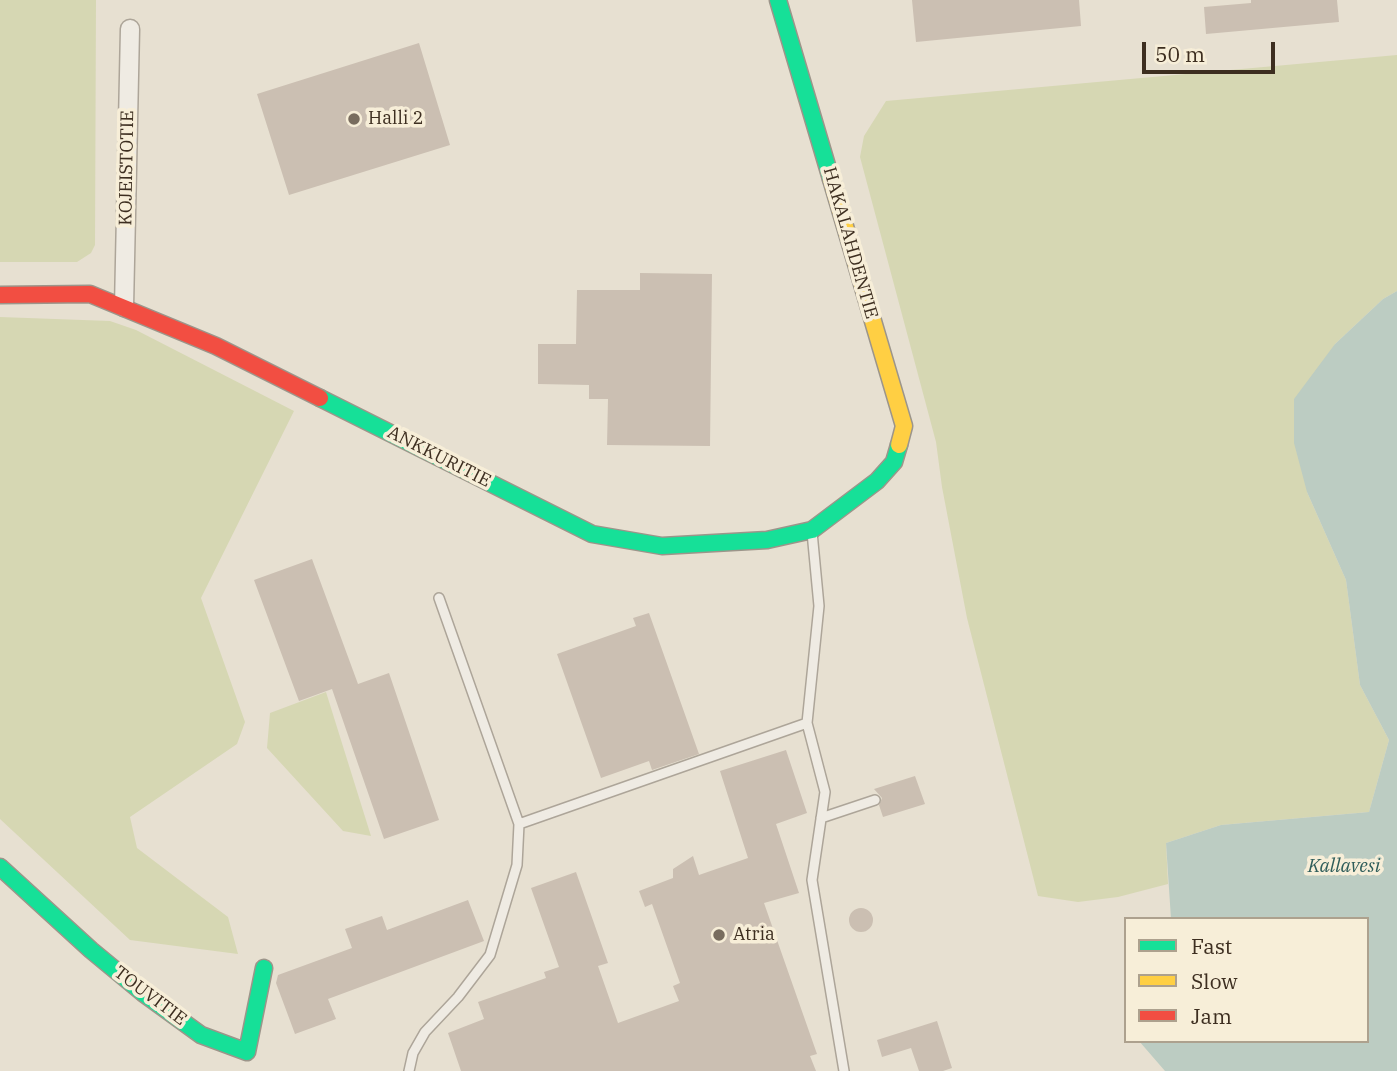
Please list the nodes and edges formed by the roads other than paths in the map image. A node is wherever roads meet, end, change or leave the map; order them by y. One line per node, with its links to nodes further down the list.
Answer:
1 (778, 0): 5 (street, HAKALAHDENTIE)
2 (130, 29): 4 (street, KOJEISTOTIE)
3 (0, 295): 4 (street, ANKKURITIE)
4 (124, 307): 6 (street, ANKKURITIE)
5 (877, 481): 6 (street, ANKKURITIE)
6 (812, 530): 8 (lane)
7 (439, 598): 11 (lane)
8 (807, 723): 10 (lane); 11 (lane)
9 (874, 800): 10 (lane)
10 (821, 818): 15 (lane)
11 (519, 824): 14 (lane)
12 (0, 867): 13 (street, TOUVITIE)
13 (264, 968)
14 (409, 1071)
15 (844, 1071)

